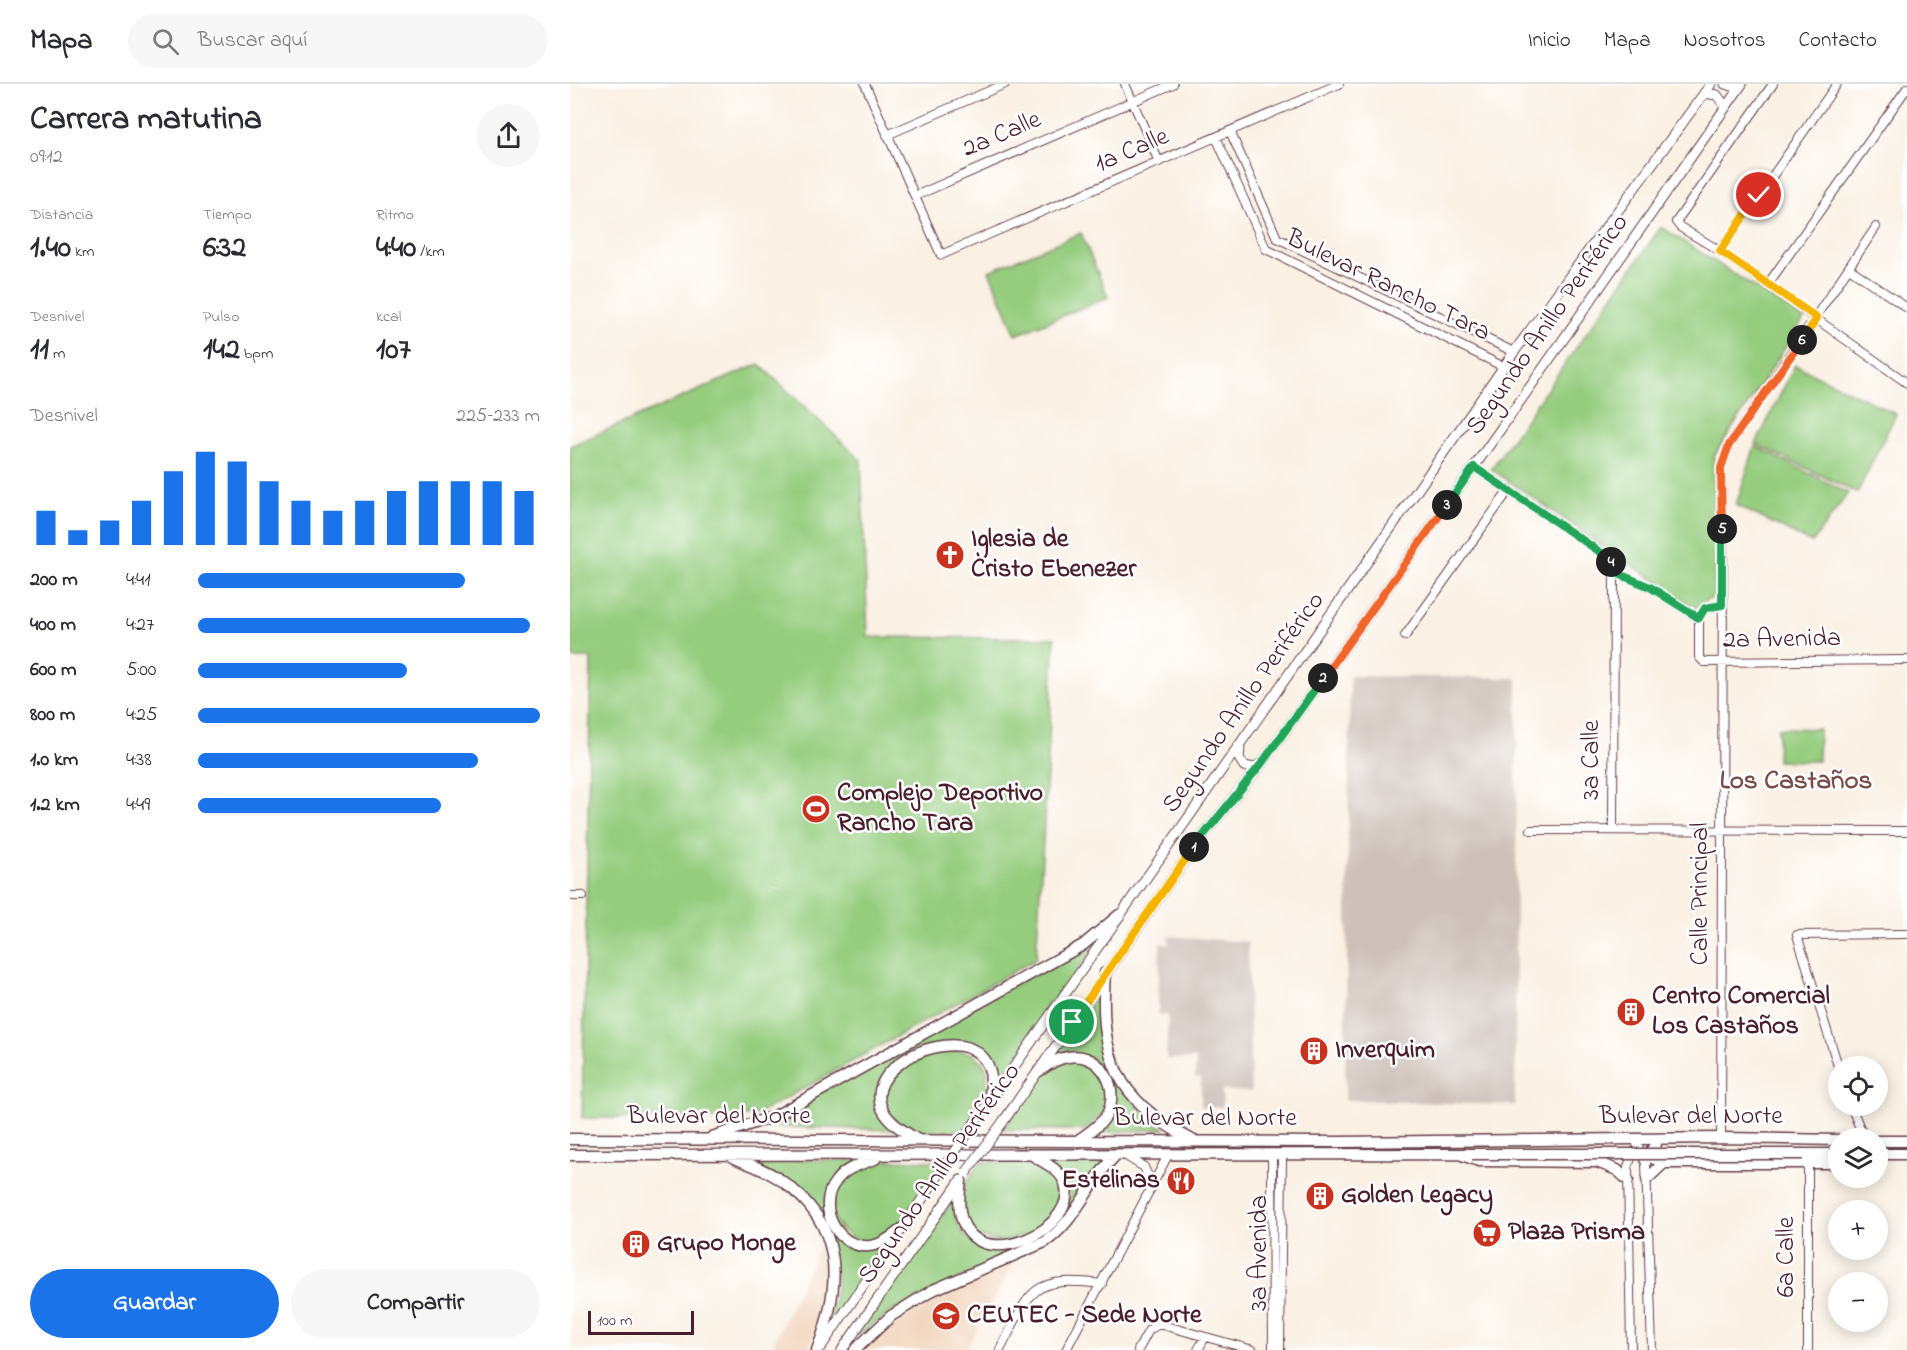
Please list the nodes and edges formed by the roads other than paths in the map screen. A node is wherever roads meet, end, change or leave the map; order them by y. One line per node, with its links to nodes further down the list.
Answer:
1 (865, 84): 16 (street)
2 (1005, 84): 16 (street)
3 (1125, 84): 13 (street)
4 (1173, 84): 13 (street, 2a Calle)
5 (1339, 84): 15 (street, 1a Calle)
6 (1711, 84): 12 (main road, Segundo Anillo Periférico)
7 (1725, 84): 10 (main road)
8 (1773, 84): 22 (street)
9 (1837, 84): 22 (street)
10 (1741, 86): 14 (main road, Segundo Anillo Periférico)
11 (1907, 88): 25 (street)
12 (1704, 93): 14 (main road); 28 (main road, Segundo Anillo Periférico)
13 (1133, 101): 18 (street); 19 (street, 2a Calle)
14 (1725, 106): 31 (main road, Segundo Anillo Periférico)
15 (1230, 131): 17 (street, 1a Calle); 21 (street, Bulevar Rancho Tara)
16 (887, 135): 19 (street)
17 (1216, 137): 18 (street, 1a Calle); 23 (street, Bulevar Rancho Tara)
18 (1159, 162): 19 (street, 1a Calle)
19 (915, 196)
20 (1876, 227): 24 (street)
21 (1296, 248): 23 (street); 28 (street, Bulevar Rancho Tara)
22 (1720, 251): 25 (street)
23 (1289, 262): 29 (street, Bulevar Rancho Tara)
24 (1849, 268): 26 (street); 27 (street)
25 (1768, 284): 27 (street)
26 (1907, 308)
27 (1817, 318): 30 (street); 34 (street, Calle Principal)
28 (1514, 352): 29 (main road, Segundo Anillo Periférico)
29 (1504, 368): 39 (main road, Segundo Anillo Periférico)
30 (1906, 380)
31 (1474, 467): 32 (street, 2a Avenida); 40 (main road, Segundo Anillo Periférico)
32 (1509, 490): 33 (street, 2a Avenida); 36 (street)
33 (1613, 567): 35 (street, 2a Avenida); 42 (street, 3a Calle)
34 (1722, 605): 35 (street, 2a Avenida); 38 (street, Calle Principal)
35 (1699, 618): 38 (street, 2a Avenida)
36 (1405, 636)
37 (1907, 660): 38 (street, 2a Avenida)
38 (1723, 661): 43 (street, Calle Principal)
39 (1240, 748): 40 (main road); 47 (main road, Segundo Anillo Periférico)
40 (1262, 763): 49 (main road, Segundo Anillo Periférico)
41 (1532, 830): 42 (street)
42 (1613, 830): 43 (street)
43 (1723, 830): 44 (street); 53 (street, Calle Principal)
44 (1907, 831)
45 (570, 896): 46 (street)
46 (583, 896)
47 (1119, 915): 52 (main road, Segundo Anillo Periférico); 56 (highway)
48 (1907, 934): 50 (street)
49 (1105, 973): 51 (main road, Segundo Anillo Periférico); 63 (highway)
50 (1835, 1056)
51 (1039, 1071): 60 (highway); 82 (main road, Segundo Anillo Periférico, bridge)
52 (988, 1104): 57 (highway); 86 (main road, Segundo Anillo Periférico, bridge)
53 (1721, 1138): 55 (highway, Bulevar del Norte); 58 (highway, Bulevar del Norte)
54 (570, 1139): 56 (highway, Bulevar del Norte)
55 (1491, 1139): 63 (highway, Bulevar del Norte); 64 (highway)
56 (700, 1140): 57 (highway, Bulevar del Norte)
57 (918, 1140): 60 (highway, Bulevar del Norte)
58 (1820, 1140): 59 (highway, Bulevar del Norte); 66 (highway)
59 (1828, 1140)
60 (1077, 1141): 63 (highway, Bulevar del Norte)
61 (1888, 1141): 62 (highway)
62 (1907, 1141)
63 (1195, 1142)
64 (1614, 1143): 65 (highway); 81 (highway)
65 (1636, 1144): 66 (highway); 83 (street); 84 (street)
66 (1656, 1144): 80 (highway)
67 (1459, 1154): 77 (highway, Bulevar del Norte); 78 (highway, Bulevar del Norte, bridge); 81 (highway)
68 (1888, 1154): 69 (highway)
69 (1907, 1154)
70 (570, 1155): 71 (highway, Bulevar del Norte)
71 (726, 1155): 72 (highway, Bulevar del Norte); 89 (highway)
72 (884, 1155): 73 (highway, Bulevar del Norte); 86 (highway)
73 (1032, 1155): 74 (highway, Bulevar del Norte); 82 (highway)
74 (1120, 1155): 75 (highway, Bulevar del Norte); 85 (street); 91 (highway)
75 (1168, 1155): 77 (highway, Bulevar del Norte); 85 (street)
76 (1828, 1155): 78 (highway, Bulevar del Norte)
77 (1277, 1156): 97 (street, 3a Avenida); 98 (street, 3a Avenida)
78 (1806, 1158): 79 (highway); 80 (highway); 101 (street, 6a Calle)
79 (1828, 1161)
80 (1664, 1163): 83 (highway)
81 (1609, 1166): 84 (highway)
82 (963, 1177): 90 (main road, Segundo Anillo Periférico)
83 (1647, 1179): 100 (street)
84 (1628, 1180): 99 (street)
85 (1154, 1187): 87 (street)
86 (903, 1228): 89 (main road, Segundo Anillo Periférico)
87 (1102, 1284): 92 (street); 93 (street)
88 (1205, 1336): 94 (street); 95 (street); 96 (street)
89 (818, 1350)
90 (842, 1350)
91 (855, 1350)
92 (1000, 1350)
93 (1066, 1350)
94 (1138, 1350)
95 (1198, 1350)
96 (1253, 1350)
97 (1273, 1350)
98 (1280, 1350)
99 (1631, 1350)
100 (1652, 1350)
101 (1808, 1350)

